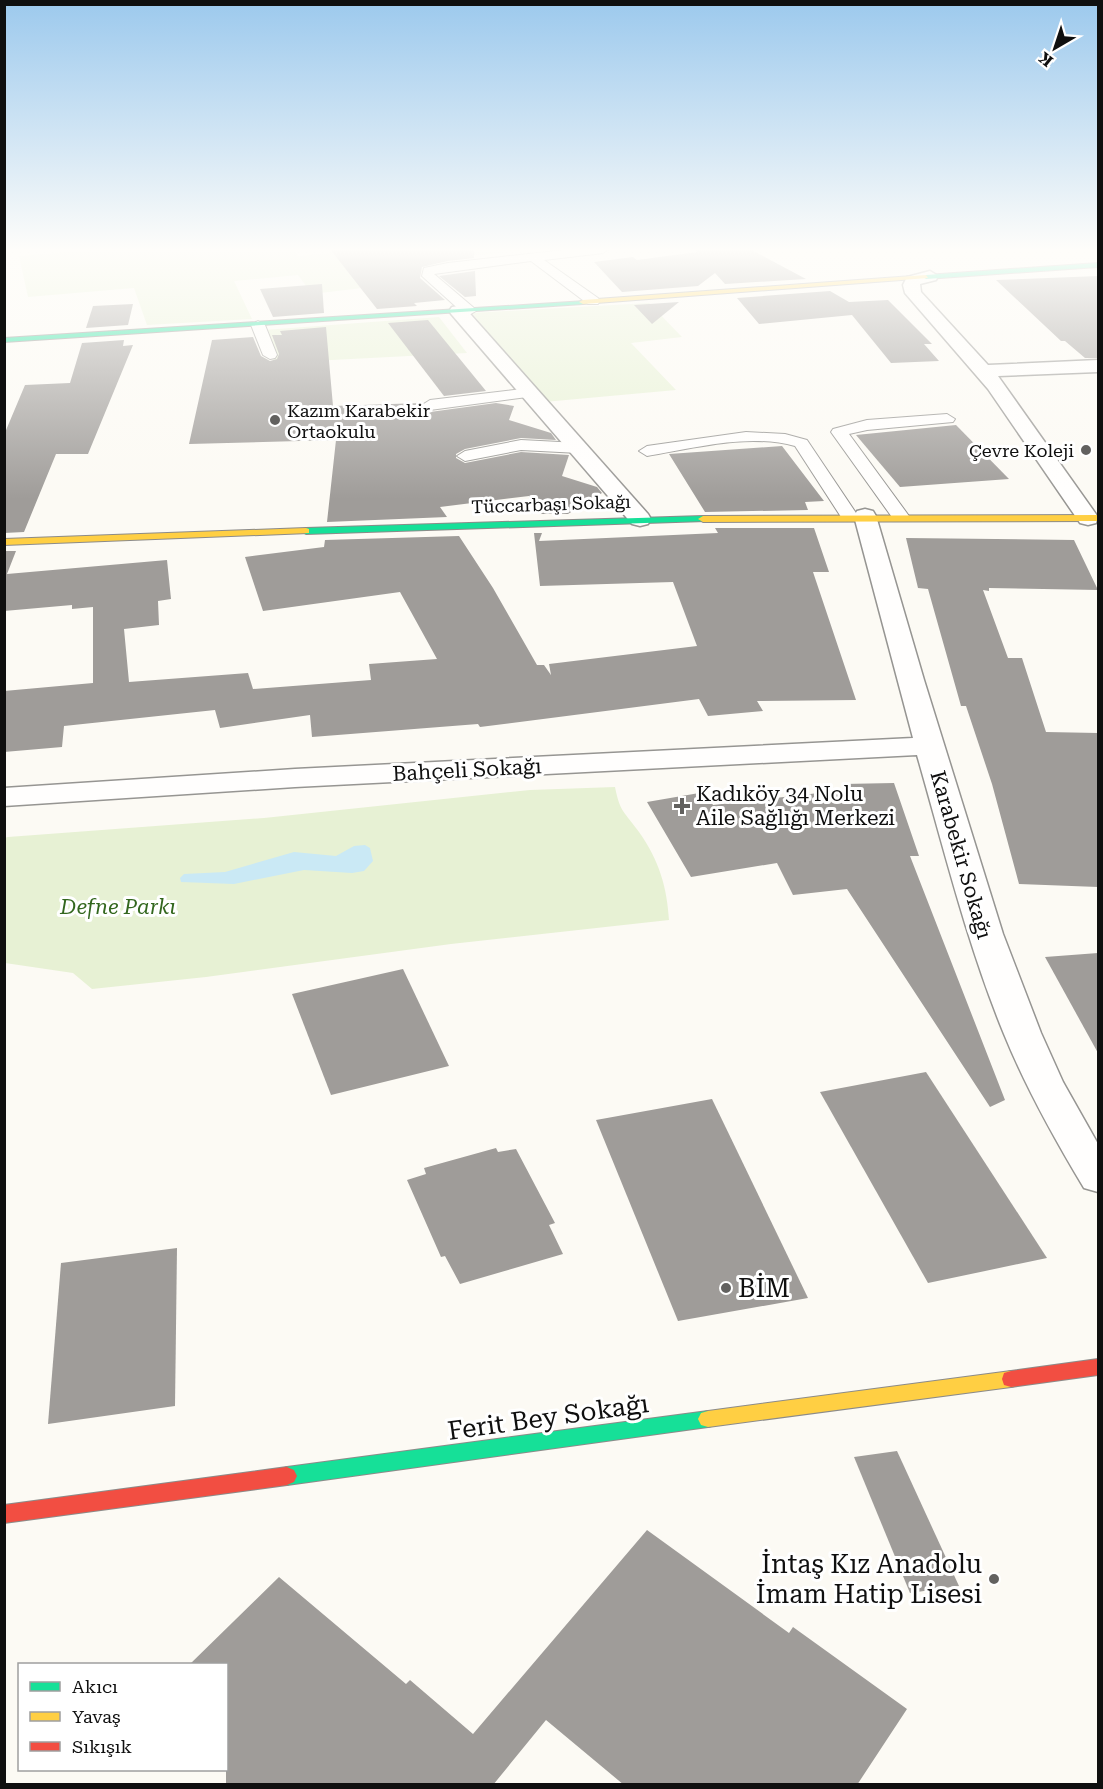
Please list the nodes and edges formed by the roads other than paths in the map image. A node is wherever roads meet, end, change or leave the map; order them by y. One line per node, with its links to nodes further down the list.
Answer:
1 (140, 332): 5 (street)
2 (261, 332): 6 (lane)
3 (481, 332): 9 (street)
4 (948, 332): 8 (street)
5 (4, 340)
6 (270, 356)
7 (1098, 366): 8 (street)
8 (983, 371): 17 (street)
9 (530, 393): 10 (lane); 12 (street)
10 (430, 405)
11 (948, 419): 16 (lane)
12 (579, 448): 14 (lane); 18 (street)
13 (647, 451): 15 (lane)
14 (465, 456)
15 (857, 516): 16 (street, Tüccarbaşı Sokağı); 18 (street, Tüccarbaşı Sokağı); 20 (street, Karabekir Sokağı)
16 (900, 516): 17 (street, Tüccarbaşı Sokağı)
17 (1093, 518)
18 (640, 519): 19 (street, Tüccarbaşı Sokağı)
19 (4, 542)
20 (929, 747): 21 (street, Bahçeli Sokağı); 22 (street, Karabekir Sokağı)
21 (4, 797)
22 (1098, 1177)
23 (1098, 1367): 24 (street, Ferit Bey Sokağı)
24 (4, 1514)

